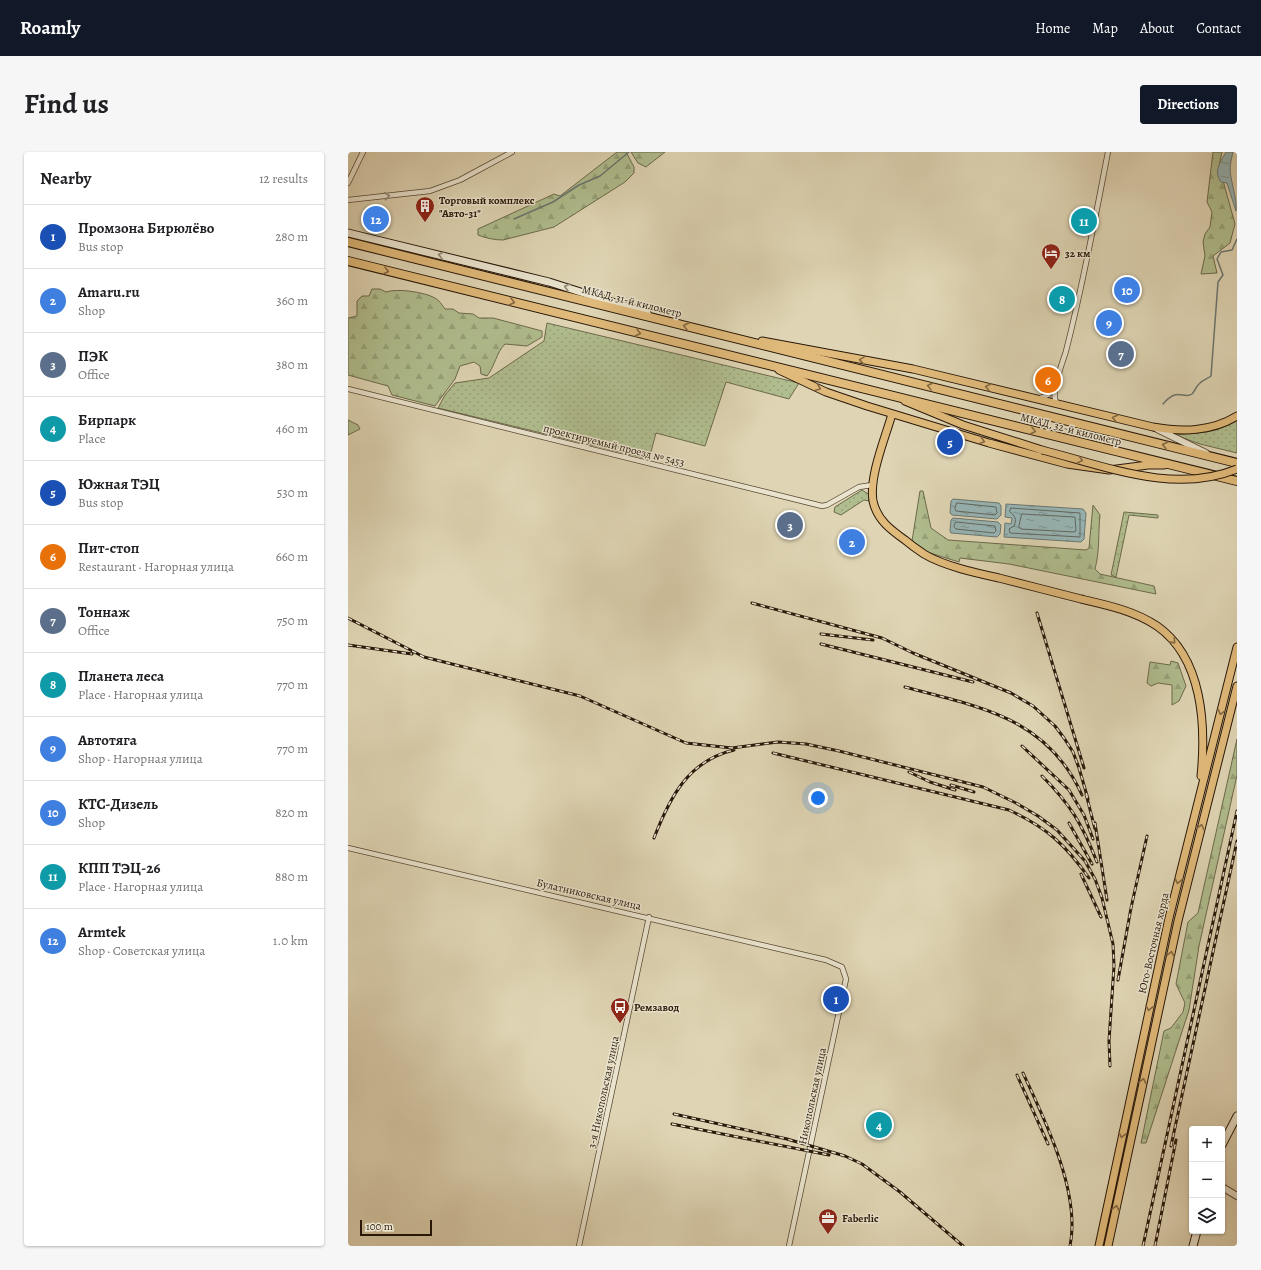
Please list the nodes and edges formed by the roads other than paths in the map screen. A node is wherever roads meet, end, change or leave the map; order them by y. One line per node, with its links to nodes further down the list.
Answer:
1 (363, 152): 4 (street)
2 (512, 152): 5 (street, one-way to 2)
3 (1108, 152): 13 (street)
4 (348, 183)
5 (348, 200)
6 (348, 233): 9 (main road, one-way to 6)
7 (348, 242): 9 (highway, МКАД, 31-й километр)
8 (348, 261): 11 (highway, one-way to 11)
9 (670, 322): 10 (highway, МКАД, 31-й километр, one-way to 9)
10 (702, 330): 12 (highway, МКАД, 31-й километр); 16 (main road, one-way to 10)
11 (770, 366): 15 (highway); 18 (main road, one-way to 18)
12 (910, 381): 21 (highway, МКАД, 32-й километр, one-way to 12)
13 (1055, 387): 16 (street); 17 (street)
14 (348, 389): 26 (street, проектируемый проезд № 5453)
15 (900, 398): 23 (highway, МКАД, 32-й километр, one-way to 23); 24 (main road, one-way to 24, bridge)
16 (1037, 399): 17 (main road)
17 (1058, 404): 20 (main road, one-way to 17)
18 (892, 414): 23 (main road, one-way to 23); 26 (main road)
19 (1237, 416): 20 (main road)
20 (1153, 427): 21 (street)
21 (1216, 458): 22 (highway, МКАД, 32-й километр)
22 (1237, 463)
23 (1175, 466): 25 (highway, МКАД, 32-й километр)
24 (1237, 469)
25 (1237, 481)
26 (872, 485): 29 (main road, one-way to 29)
27 (1237, 647): 29 (main road, Юго-Восточная хорда, one-way to 29)
28 (1237, 686): 41 (main road, Юго-Восточная хорда, one-way to 28)
29 (1198, 803): 40 (main road, Юго-Восточная хорда, one-way to 40)
30 (348, 848): 31 (street, Булатниковская улица)
31 (649, 917): 32 (street, Булатниковская улица); 38 (street, 3-я Никопольская улица)
32 (826, 960): 39 (street, Никопольская улица)
33 (1237, 1116): 34 (main road)
34 (1225, 1139)
35 (1225, 1189): 36 (street)
36 (1237, 1196)
37 (1196, 1234): 42 (main road)
38 (579, 1246)
39 (789, 1246)
40 (1098, 1246)
41 (1108, 1246)
42 (1193, 1246)

